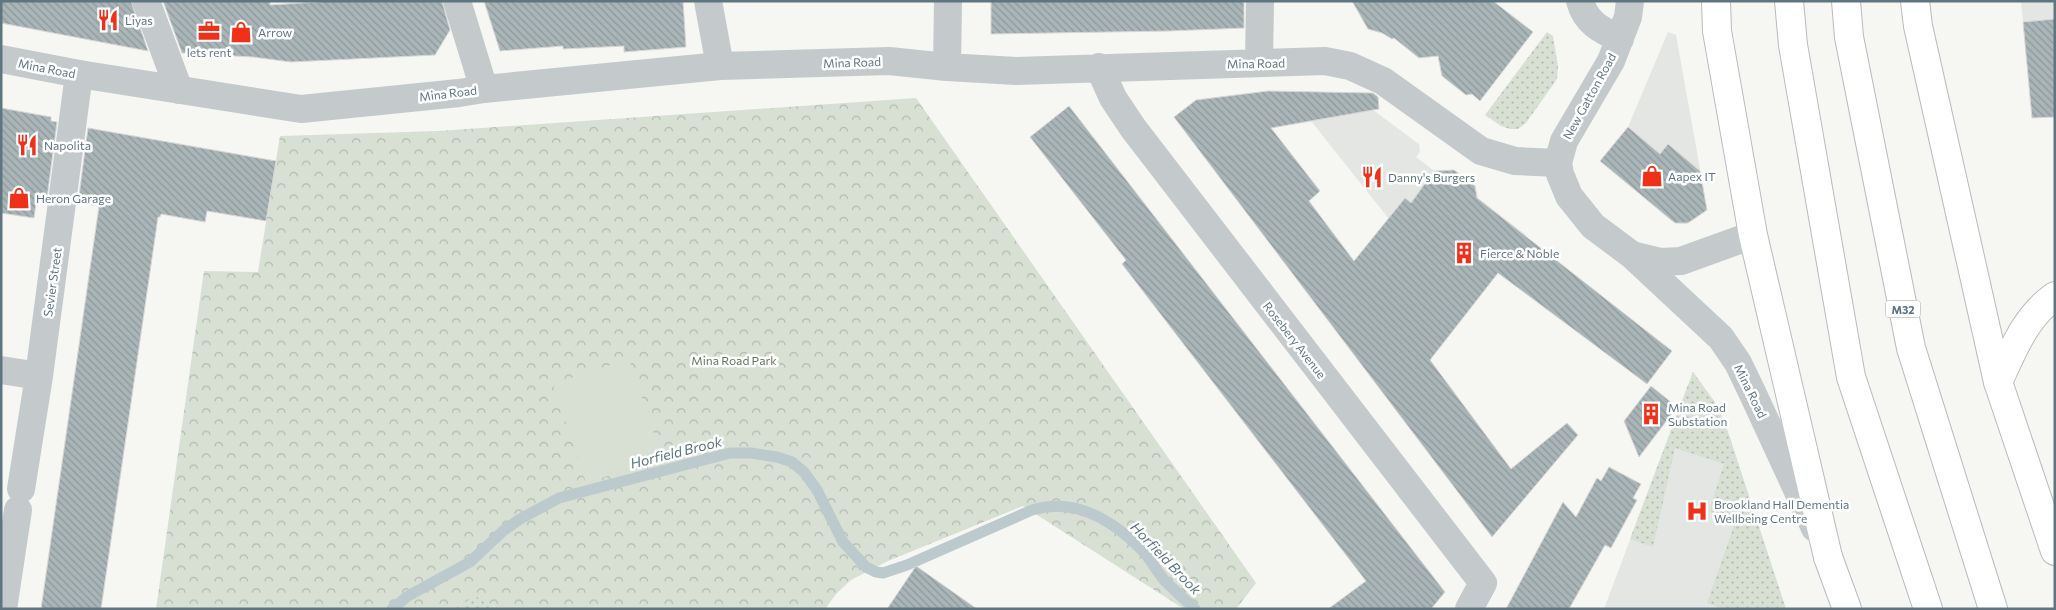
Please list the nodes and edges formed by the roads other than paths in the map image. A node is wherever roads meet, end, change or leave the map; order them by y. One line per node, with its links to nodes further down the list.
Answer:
1 (146, 1): 20 (street)
2 (457, 1): 19 (street)
3 (708, 1): 15 (street)
4 (948, 1): 16 (street)
5 (1260, 1): 14 (street)
6 (1580, 1): 12 (street)
7 (1630, 1): 12 (street, New Gatton Road)
8 (1716, 1): 22 (main road)
9 (1789, 1): 33 (main road)
10 (1846, 1): 34 (main road, M32)
11 (1916, 1): 27 (main road)
12 (1620, 40): 21 (street, New Gatton Road)
13 (1, 59): 18 (street, Mina Road)
14 (1259, 63): 17 (street, Mina Road); 21 (street, Mina Road)
15 (720, 66): 16 (street, Mina Road); 19 (street, Mina Road)
16 (947, 67): 17 (street, Mina Road)
17 (1098, 68): 31 (street, Rosebery Avenue)
18 (79, 74): 20 (street, Mina Road); 26 (street, Sevier Street)
19 (484, 88): 20 (street, Mina Road)
20 (179, 90)
21 (1558, 163): 23 (street, Mina Road)
22 (1753, 235): 23 (street, Mina Road); 29 (main road)
23 (1632, 255): 29 (street, Mina Road)
24 (2055, 296): 27 (main road)
25 (1, 370): 26 (street)
26 (39, 376): 30 (street, Sevier Street)
27 (1998, 382): 28 (main road)
28 (2055, 551)
29 (1828, 557): 32 (main road)
30 (3, 609)
31 (1469, 609)
32 (1848, 609)
33 (1928, 609)
34 (1993, 609)

